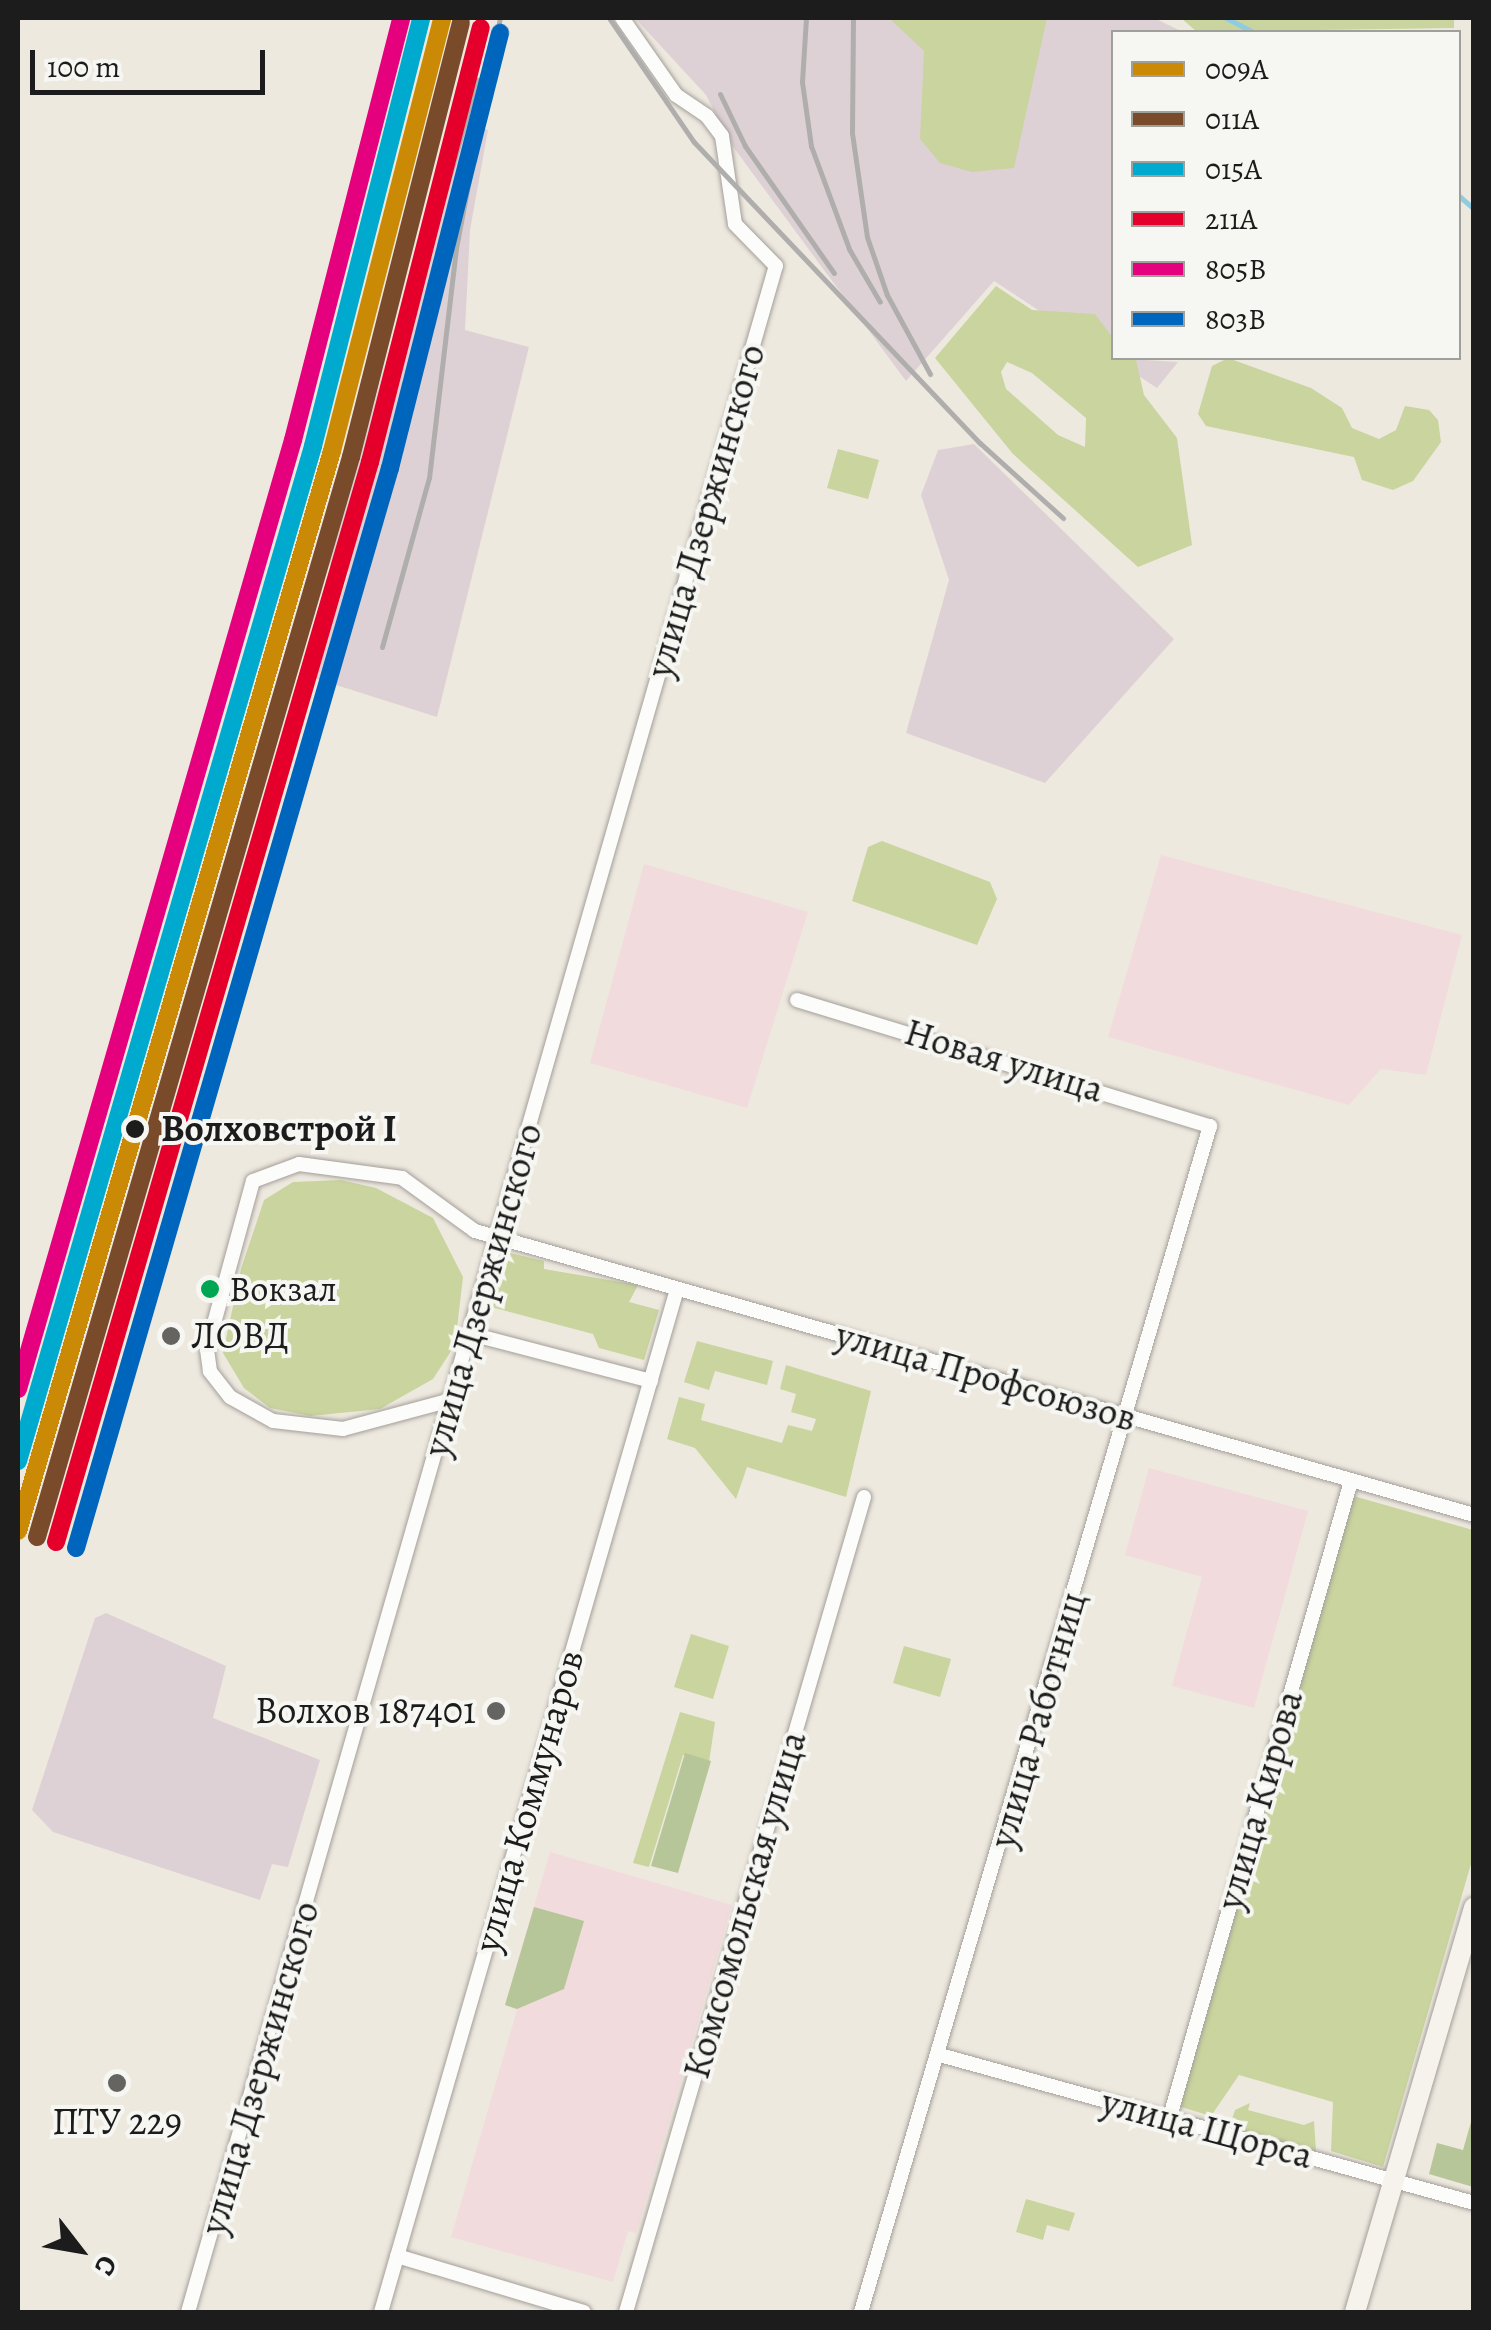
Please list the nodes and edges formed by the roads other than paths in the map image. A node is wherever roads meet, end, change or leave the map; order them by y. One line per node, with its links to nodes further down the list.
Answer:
1 (622, 18): 4 (street, улица Дзержинского)
2 (797, 1000): 3 (street, Новая улица)
3 (1210, 1126): 9 (street, улица Работниц)
4 (498, 1238): 5 (street, улица Профсоюзов); 6 (street, улица Дзержинского); 8 (street)
5 (678, 1289): 7 (street, улица Коммунаров); 9 (street, улица Профсоюзов)
6 (471, 1334): 7 (street); 8 (street, улица Дзержинского)
7 (651, 1381): 18 (street, улица Коммунаров)
8 (451, 1400): 19 (street, улица Дзержинского)
9 (1127, 1416): 10 (street, улица Профсоюзов); 14 (street, улица Работниц)
10 (1352, 1480): 12 (street, улица Профсоюзов); 15 (street, улица Кирова)
11 (864, 1497): 22 (street, Комсомольская улица)
12 (1474, 1515)
13 (1474, 1906): 16 (main road)
14 (940, 2055): 15 (street, улица Щорса); 23 (street, улица Работниц)
15 (1169, 2120): 16 (street, улица Щорса)
16 (1395, 2180): 17 (street, улица Щорса); 24 (main road)
17 (1474, 2203)
18 (397, 2256): 20 (street, улица Коммунаров); 21 (street)
19 (188, 2312)
20 (381, 2312)
21 (584, 2312)
22 (626, 2312)
23 (861, 2312)
24 (1355, 2312)

